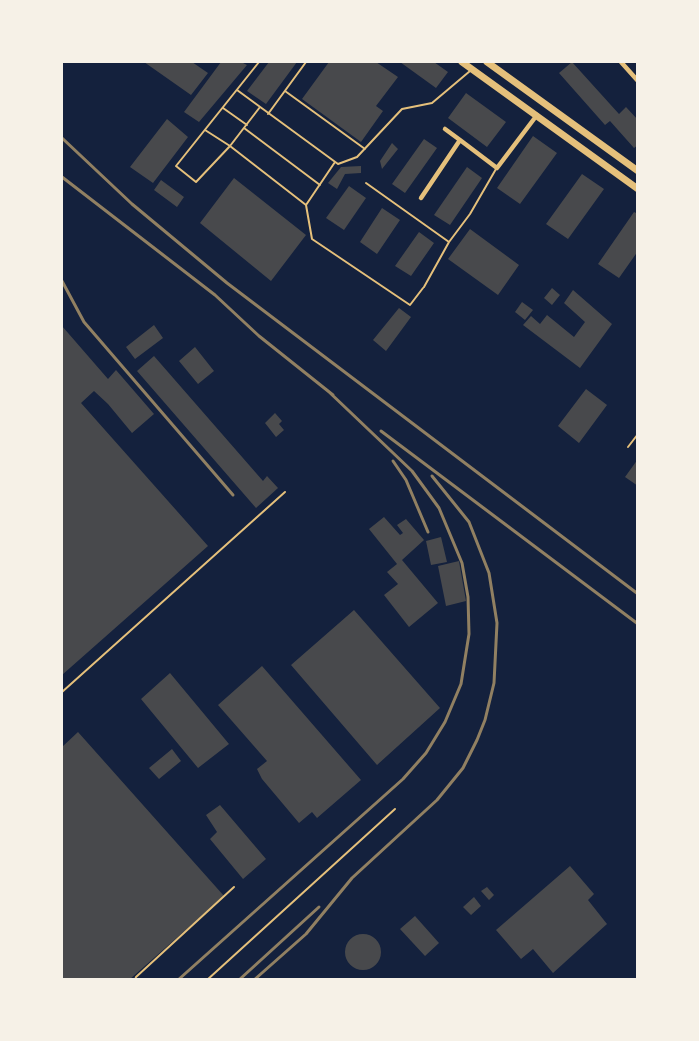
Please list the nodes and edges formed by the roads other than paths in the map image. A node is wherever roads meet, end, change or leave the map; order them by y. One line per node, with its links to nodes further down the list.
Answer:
1 (259, 62): 9 (lane)
2 (306, 62): 10 (lane)
3 (462, 62): 7 (main road)
4 (477, 62): 7 (main road)
5 (488, 62): 11 (main road)
6 (621, 62): 8 (street)
7 (472, 69): 15 (main road); 22 (lane)
8 (638, 81)
9 (237, 90): 12 (lane); 13 (lane)
10 (285, 91): 14 (lane); 22 (lane)
11 (546, 104): 15 (main road); 25 (main road)
12 (260, 107): 14 (lane); 16 (lane)
13 (223, 108): 16 (lane); 19 (lane)
14 (268, 114): 23 (lane)
15 (537, 116): 24 (street); 28 (main road)
16 (247, 125): 17 (lane)
17 (244, 128): 21 (lane); 27 (lane)
18 (445, 129): 20 (street)
19 (205, 130): 21 (lane); 21 (lane)
20 (460, 140): 24 (street); 29 (street)
21 (230, 146): 30 (lane)
22 (365, 149): 23 (lane)
23 (335, 162): 27 (lane)
24 (497, 168): 31 (lane)
25 (638, 171)
26 (366, 183): 31 (lane)
27 (320, 185): 30 (lane)
28 (638, 189)
29 (421, 198)
30 (306, 205): 32 (lane)
31 (449, 242): 32 (lane)
32 (423, 288): 33 (lane)
33 (413, 297)
34 (638, 434): 35 (lane)
35 (628, 447)
36 (285, 492): 37 (lane)
37 (62, 692)
38 (395, 808): 41 (lane)
39 (234, 887): 40 (lane)
40 (135, 980)
41 (207, 980)

